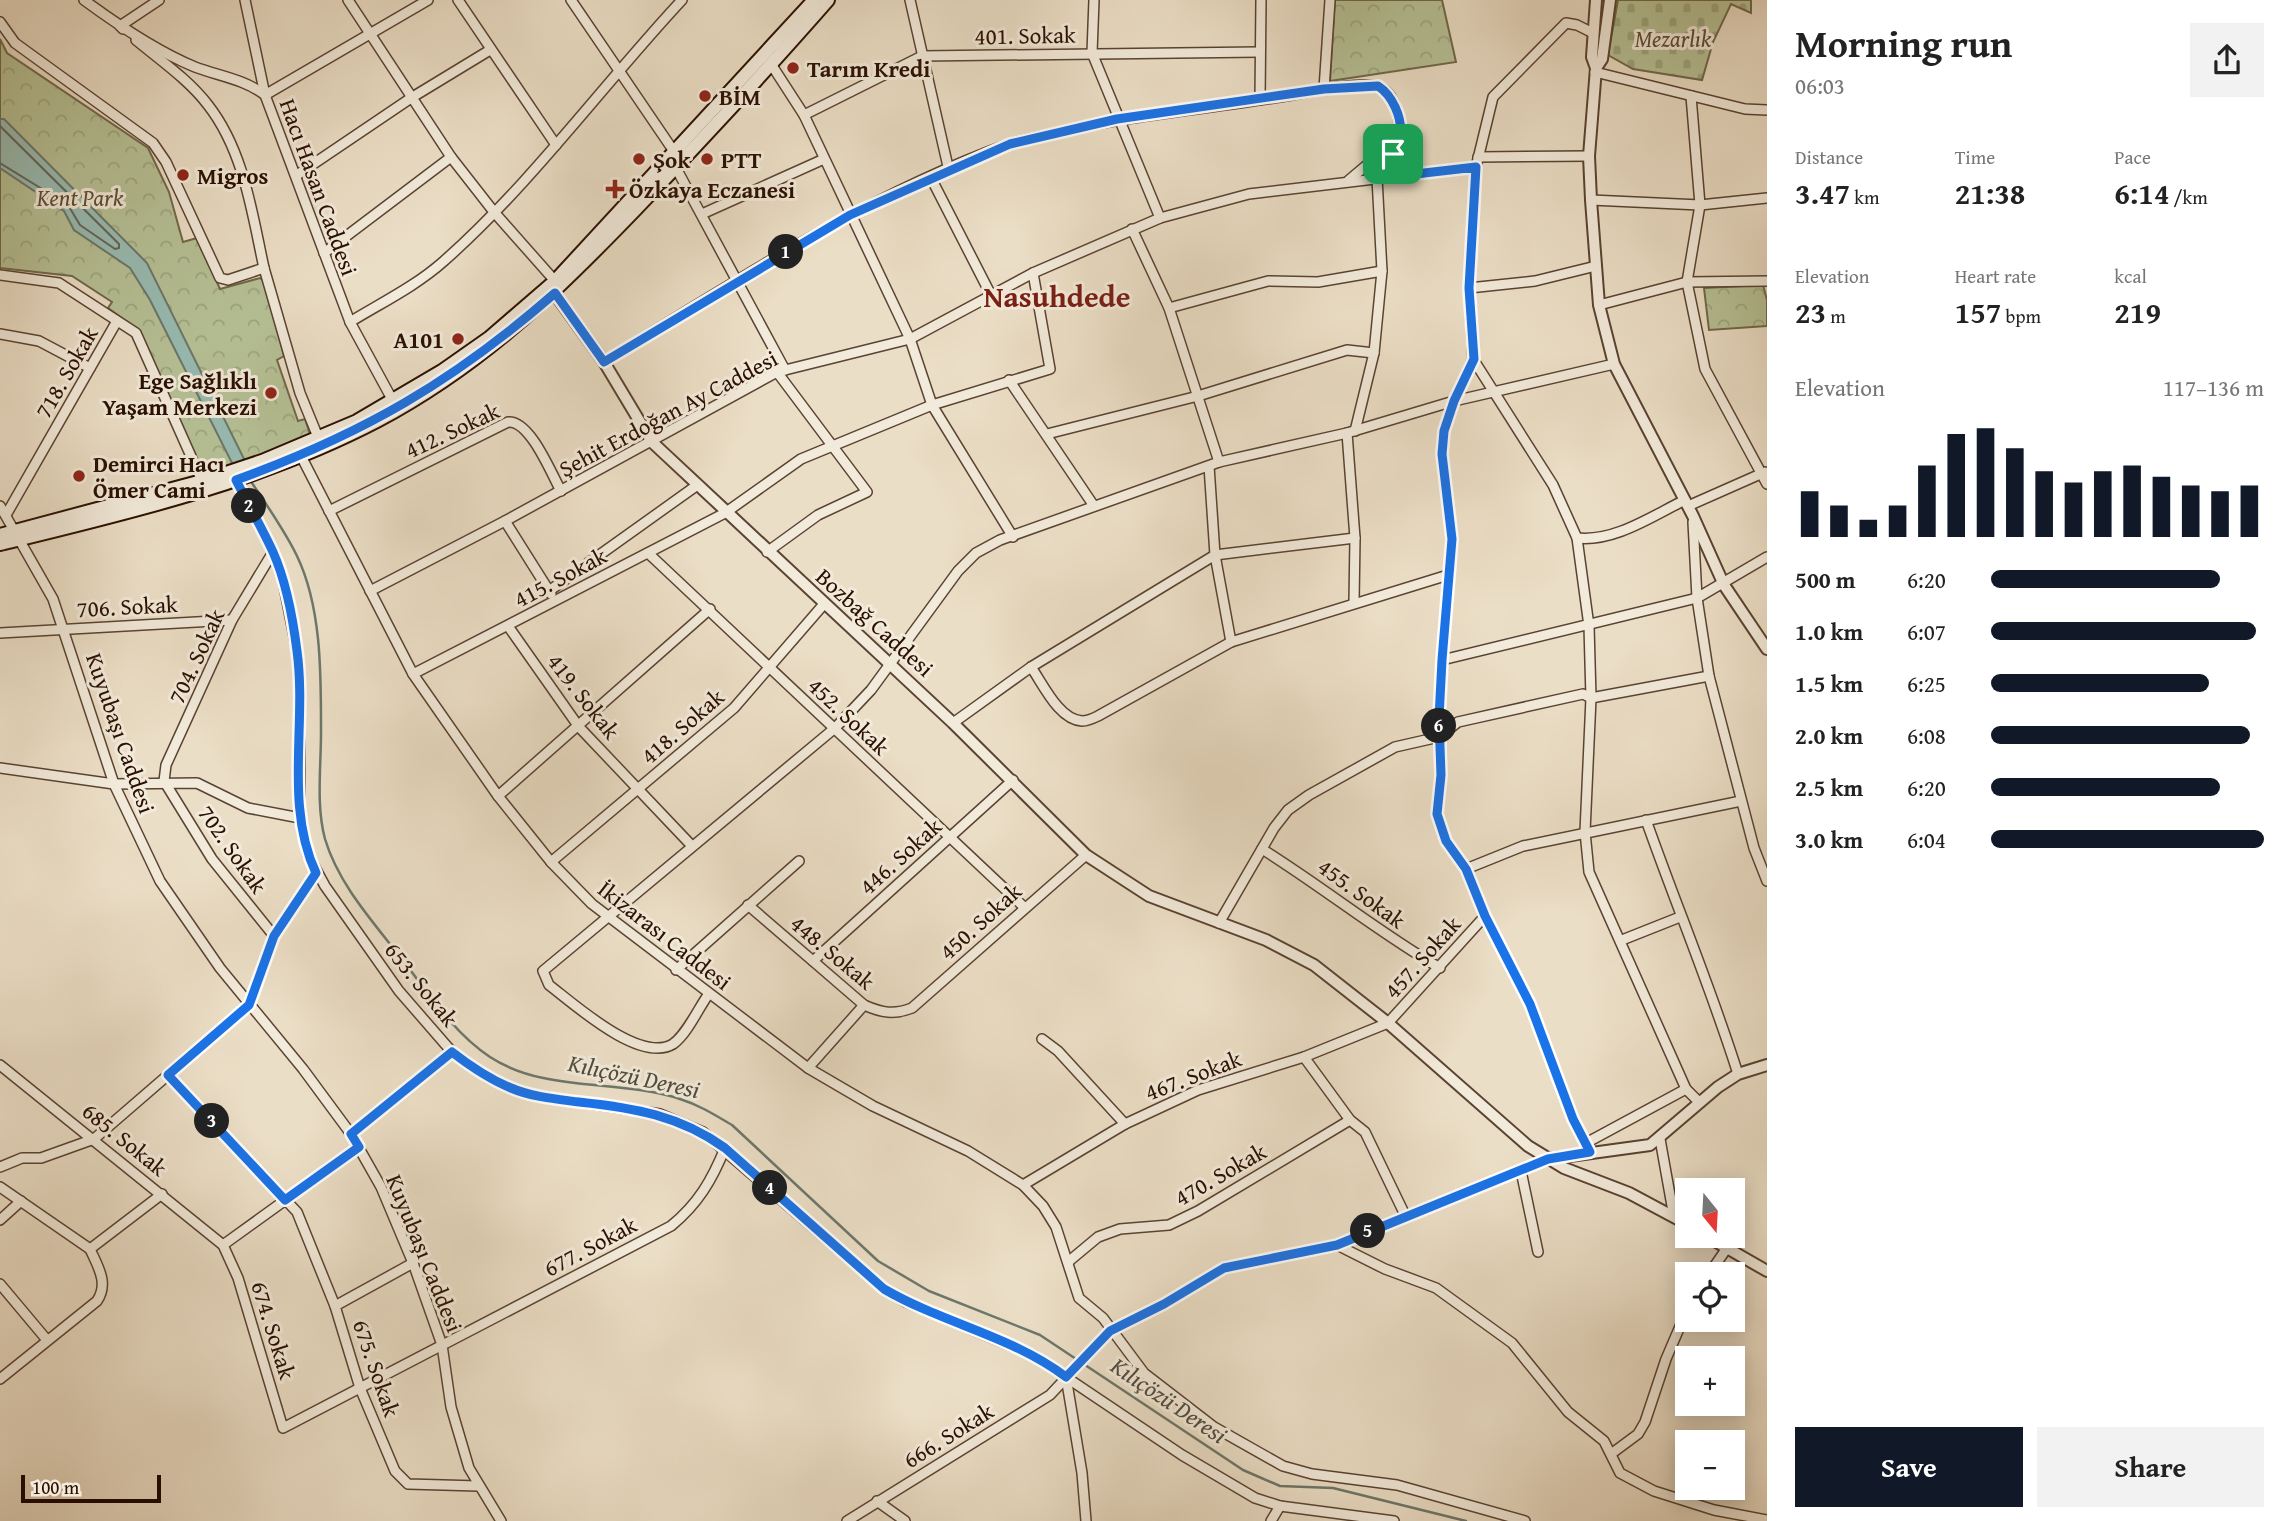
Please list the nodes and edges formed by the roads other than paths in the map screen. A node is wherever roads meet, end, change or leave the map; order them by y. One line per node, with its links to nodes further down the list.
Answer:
1 (84, 0): 18 (street, Hacı Hasan Caddesi)
2 (159, 0): 18 (street)
3 (245, 0): 29 (street)
4 (348, 0): 19 (street)
5 (428, 0): 19 (street)
6 (458, 0): 21 (street)
7 (571, 0): 26 (street)
8 (681, 0): 26 (street)
9 (814, 0): 38 (main road)
10 (828, 0): 25 (main road)
11 (910, 0): 24 (street)
12 (1094, 0): 23 (street)
13 (1261, 0): 22 (street)
14 (1329, 0): 28 (street)
15 (1596, 0): 20 (street)
16 (1610, 0): 27 (street)
17 (0, 22): 60 (street)
18 (120, 26): 29 (street, Hacı Hasan Caddesi); 60 (street)
19 (369, 32): 29 (street); 31 (street)
20 (1593, 33): 27 (street); 42 (street)
21 (490, 50): 31 (street); 37 (street)
22 (1259, 52): 23 (street, 401. Sokak); 32 (street)
23 (1092, 53): 24 (street, 401. Sokak); 35 (street)
24 (922, 56): 34 (street, 401. Sokak); 44 (street)
25 (771, 64): 34 (street); 43 (main road)
26 (618, 70): 37 (street); 38 (street)
27 (1595, 70): 30 (street); 39 (street)
28 (1324, 89): 32 (street); 36 (street)
29 (265, 94): 45 (street, Hacı Hasan Caddesi)
30 (1691, 96): 33 (street); 52 (street)
31 (411, 98): 40 (street); 45 (street)
32 (1260, 100): 35 (street)
33 (1767, 110)
34 (804, 115): 41 (street)
35 (1117, 119): 44 (street); 56 (street)
36 (1399, 138): 46 (street); 49 (street)
37 (556, 145): 53 (street)
38 (675, 153): 67 (main road)
39 (1589, 156): 42 (street, Şehit Erdoğan Ay Caddesi); 51 (street)
40 (451, 157): 53 (street); 58 (street)
41 (824, 159): 54 (street); 55 (street)
42 (1477, 162): 46 (street, Şehit Erdoğan Ay Caddesi); 68 (street)
43 (676, 168): 54 (street); 67 (main road)
44 (949, 171): 47 (street)
45 (297, 175): 58 (street, Hacı Hasan Caddesi)
46 (1407, 175): 48 (street, Şehit Erdoğan Ay Caddesi)
47 (931, 178): 55 (street); 69 (street)
48 (1377, 178): 49 (street, Şehit Erdoğan Ay Caddesi); 61 (street)
49 (1347, 181): 56 (street, Şehit Erdoğan Ay Caddesi)
50 (1767, 198): 52 (street)
51 (1591, 200): 52 (street); 59 (street)
52 (1700, 205): 65 (street)
53 (494, 212): 67 (street); 73 (street)
54 (702, 214): 64 (street)
55 (850, 215): 64 (street); 75 (street)
56 (1160, 218): 57 (street, Şehit Erdoğan Ay Caddesi)
57 (1132, 229): 62 (street, Şehit Erdoğan Ay Caddesi); 71 (street)
58 (324, 253): 73 (street, Hacı Hasan Caddesi)
59 (1596, 266): 68 (street); 70 (street)
60 (264, 268): 90 (street)
61 (1382, 271): 71 (street); 76 (street)
62 (1033, 273): 69 (street, Şehit Erdoğan Ay Caddesi); 82 (street, 415. Sokak)
63 (0, 275): 72 (street)
64 (738, 280): 78 (street); 81 (street)
65 (1687, 282): 66 (street); 70 (street); 95 (street)
66 (1767, 282)
67 (555, 287): 78 (street, Bozbağ Caddesi); 85 (main road); 90 (main road)
68 (1469, 288): 77 (street)
69 (992, 297): 75 (street, Şehit Erdoğan Ay Caddesi)
70 (1599, 305): 79 (street)
71 (1169, 308): 84 (street)
72 (117, 321): 80 (street, 718. Sokak); 98 (street)
73 (350, 322): 85 (street, Hacı Hasan Caddesi)
74 (0, 334): 80 (street)
75 (910, 339): 81 (street, Şehit Erdoğan Ay Caddesi); 87 (street)
76 (1374, 353): 84 (street); 88 (street)
77 (1474, 359): 83 (street); 86 (street)
78 (604, 362): 91 (street, Bozbağ Caddesi)
79 (1614, 363): 83 (street); 102 (street)
80 (90, 368): 104 (street, 718. Sokak)
81 (781, 371): 91 (street, Şehit Erdoğan Ay Caddesi); 92 (street)
82 (1009, 380): 87 (street, 415. Sokak); 89 (street)
83 (1492, 391): 86 (street); 111 (street)
84 (1198, 396): 89 (street); 94 (street)
85 (393, 401): 90 (main road)
86 (1454, 401): 88 (street); 118 (street)
87 (932, 405): 92 (street, 415. Sokak); 109 (street)
88 (1351, 432): 94 (street); 110 (street)
89 (1047, 433): 101 (street)
90 (321, 442): 93 (main road); 98 (main road)
91 (652, 442): 99 (street, Bozbağ Caddesi); 100 (street, Şehit Erdoğan Ay Caddesi)
92 (832, 446): 105 (street, 415. Sokak); 114 (street)
93 (301, 456): 96 (main road); 103 (street, İkizarası Caddesi)
94 (1214, 464): 101 (street); 116 (street)
95 (1764, 472): 97 (street); 102 (street)
96 (236, 480): 98 (main road); 113 (street, 653. Sokak)
97 (1767, 484)
98 (203, 486): 108 (main road)
99 (696, 486): 105 (street, Bozbağ Caddesi); 121 (street)
100 (561, 491): 103 (street, 412. Sokak); 106 (street, Şehit Erdoğan Ay Caddesi)
101 (1094, 506): 109 (street)
102 (1688, 508): 111 (street); 119 (street); 122 (street)
103 (329, 510): 120 (street, İkizarası Caddesi)
104 (3, 511): 108 (street, Kuyubaşı Caddesi)
105 (725, 513): 114 (street, Bozbağ Caddesi); 115 (street, 415. Sokak)
106 (505, 521): 120 (street, Şehit Erdoğan Ay Caddesi); 121 (street)
107 (0, 535): 108 (main road)
108 (18, 535): 112 (main road); 130 (street, Kuyubaşı Caddesi)
109 (1013, 537): 135 (street)
110 (1355, 538): 116 (street); 124 (street)
111 (1577, 538): 129 (street)
112 (0, 544)
113 (273, 552): 127 (street, 704. Sokak); 152 (street, 653. Sokak)
114 (767, 552): 125 (street, Bozbağ Caddesi)
115 (648, 553): 123 (street, 415. Sokak); 126 (street, 452. Sokak)
116 (1215, 555): 132 (street); 136 (street)
117 (1767, 557): 119 (street)
118 (1448, 575): 124 (street); 134 (street)
119 (1724, 585): 122 (street); 133 (street)
120 (370, 591): 138 (street, İkizarası Caddesi)
121 (549, 592): 123 (street)
122 (1697, 598): 129 (street); 139 (street)
123 (556, 602): 128 (street, 415. Sokak)
124 (1354, 602): 132 (street)
125 (824, 604): 135 (street, Bozbağ Caddesi); 137 (street, 418. Sokak)
126 (710, 609): 137 (street, 452. Sokak); 142 (street)
127 (232, 620): 130 (street, 706. Sokak); 147 (street, 704. Sokak)
128 (508, 626): 138 (street, 415. Sokak); 142 (street, 419. Sokak)
129 (1589, 626): 134 (street); 140 (street)
130 (65, 628): 131 (street, 706. Sokak); 148 (street, Kuyubaşı Caddesi)
131 (0, 633)
132 (1231, 642): 136 (street)
133 (1766, 647)
134 (1442, 660): 144 (street)
135 (890, 664): 141 (street, Bozbağ Caddesi); 143 (street)
136 (1031, 667): 141 (street)
137 (770, 668): 143 (street, 452. Sokak); 149 (street, 418. Sokak)
138 (413, 674): 150 (street, İkizarası Caddesi)
139 (1709, 677): 140 (street); 151 (street)
140 (1591, 698): 144 (street); 154 (street)
141 (953, 723): 146 (street, Bozbağ Caddesi)
142 (579, 727): 149 (street, 419. Sokak); 150 (street)
143 (835, 728): 155 (street, 452. Sokak); 156 (street)
144 (1439, 737): 157 (street); 161 (street)
145 (0, 768): 148 (street)
146 (1013, 780): 155 (street, 446. Sokak); 158 (street, Bozbağ Caddesi)
147 (164, 781): 148 (street); 152 (street); 170 (street, 702. Sokak)
148 (114, 784): 176 (street, Kuyubaşı Caddesi)
149 (637, 790): 156 (street, 419. Sokak); 160 (street, 418. Sokak)
150 (498, 796): 160 (street, İkizarası Caddesi)
151 (1741, 801): 153 (street); 163 (street)
152 (300, 818): 162 (street, 653. Sokak)
153 (1647, 820): 154 (street); 168 (street)
154 (1584, 832): 161 (street); 171 (street)
155 (948, 839): 165 (street, 452. Sokak); 172 (street, 446. Sokak)
156 (692, 846): 166 (street)
157 (1262, 849): 169 (street); 173 (street, 455. Sokak)
158 (1086, 855): 165 (street, 450. Sokak); 169 (street, Bozbağ Caddesi)
159 (799, 861): 164 (street)
160 (551, 862): 166 (street, İkizarası Caddesi)
161 (1466, 869): 167 (street)
162 (316, 873): 170 (street); 181 (street, 653. Sokak)
163 (1767, 881)
164 (748, 905): 172 (street, 448. Sokak); 174 (street)
165 (1024, 907): 178 (street, 450. Sokak)
166 (607, 916): 174 (street, İkizarası Caddesi); 175 (street)
167 (1485, 916): 173 (street, 457. Sokak); 196 (street)
168 (1680, 917): 171 (street); 186 (street)
169 (1219, 923): 179 (street, Bozbağ Caddesi)
170 (274, 936): 176 (street)
171 (1622, 940): 188 (street)
172 (813, 961): 177 (street, 448. Sokak)
173 (1440, 968): 179 (street, 457. Sokak)
174 (676, 970): 175 (street, İkizarası Caddesi)
175 (708, 995): 185 (street, İkizarası Caddesi)
176 (249, 1005): 187 (street); 192 (street, Kuyubaşı Caddesi)
177 (864, 1005): 178 (street, 448. Sokak); 185 (street)
178 (899, 1013)
179 (1388, 1024): 182 (street, 467. Sokak); 198 (street, Bozbağ Caddesi)
180 (1042, 1039): 191 (street)
181 (452, 1052): 192 (street); 197 (street, 653. Sokak)
182 (1304, 1057): 190 (street); 191 (street, 467. Sokak)
183 (1767, 1065): 186 (street)
184 (0, 1066): 193 (street, 685. Sokak)
185 (808, 1068): 201 (street, İkizarası Caddesi)
186 (1738, 1074): 189 (street)
187 (168, 1075): 193 (street); 204 (street, 675. Sokak)
188 (1686, 1089): 189 (street); 196 (street)
189 (1698, 1101): 194 (street)
190 (1350, 1120): 206 (street); 214 (street, 470. Sokak)
191 (1125, 1124): 201 (street, 467. Sokak)
192 (351, 1134): 195 (street, Kuyubaşı Caddesi)
193 (94, 1139): 199 (street); 203 (street, 685. Sokak)
194 (1660, 1139): 196 (street); 207 (street)
195 (359, 1147): 204 (street); 216 (street, Kuyubaşı Caddesi)
196 (1588, 1147): 198 (street)
197 (725, 1148): 223 (street, 677. Sokak); 224 (street, 653. Sokak)
198 (1548, 1159): 200 (street, 666. Sokak); 207 (street, Bozbağ Caddesi)
199 (0, 1167)
200 (1521, 1171): 206 (street, 666. Sokak); 213 (street)
201 (1023, 1185): 214 (street, İkizarası Caddesi)
202 (0, 1187): 205 (street)
203 (162, 1194): 209 (street, 685. Sokak); 212 (street)
204 (285, 1200): 209 (street); 219 (street, 675. Sokak)
205 (21, 1201): 208 (street); 212 (street)
206 (1405, 1215): 210 (street, 666. Sokak)
207 (1674, 1217)
208 (0, 1220)
209 (223, 1245): 227 (street, 674. Sokak)
210 (1337, 1245): 220 (street, 666. Sokak); 228 (street)
211 (1727, 1248): 215 (street); 217 (street)
212 (90, 1249): 222 (street)
213 (1538, 1252)
214 (1068, 1262): 220 (street, İkizarası Caddesi)
215 (1717, 1262)
216 (413, 1263): 219 (street); 223 (street, Kuyubaşı Caddesi)
217 (1767, 1271)
218 (0, 1284): 222 (street)
219 (335, 1306): 226 (street, 675. Sokak)
220 (1110, 1331): 224 (street, 666. Sokak); 239 (street, İkizarası Caddesi)
221 (1678, 1332): 228 (street)
222 (47, 1340): 225 (street)
223 (442, 1345): 226 (street, 677. Sokak); 229 (street, Kuyubaşı Caddesi)
224 (1066, 1377): 230 (street, 666. Sokak); 231 (street, 653. Sokak); 236 (street)
225 (0, 1378)
226 (360, 1388): 227 (street, 677. Sokak); 229 (street, 675. Sokak)
227 (283, 1428)
228 (1611, 1454): 232 (street)
229 (478, 1486): 233 (street, Kuyubaşı Caddesi)
230 (877, 1502): 234 (street, 666. Sokak); 235 (street)
231 (1280, 1506): 237 (street); 238 (street, 653. Sokak)
232 (1767, 1520)
233 (501, 1521)
234 (847, 1521)
235 (905, 1521)
236 (1086, 1521)
237 (1271, 1521)
238 (1394, 1521)
239 (1525, 1521)

